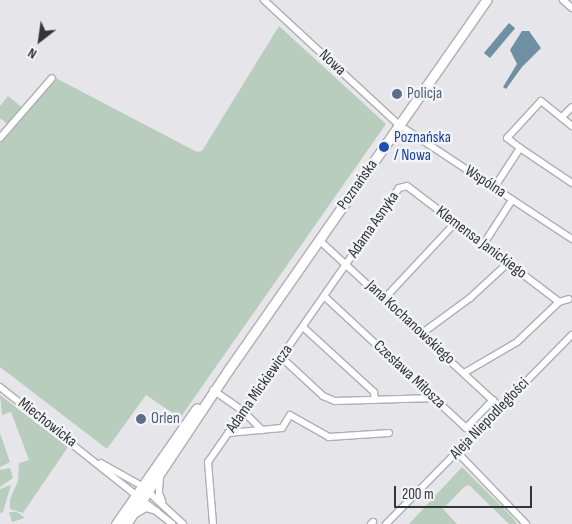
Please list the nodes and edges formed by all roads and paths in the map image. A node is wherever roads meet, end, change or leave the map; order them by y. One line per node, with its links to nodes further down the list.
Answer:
1 (264, 0): 8 (street, Nowa)
2 (486, 0): 8 (main road, Poznańska)
3 (563, 0): 4 (street)
4 (572, 8)
5 (52, 78): 10 (street)
6 (572, 107): 7 (street)
7 (562, 118): 9 (street); 11 (street)
8 (399, 124): 14 (street, Wspólna); 18 (main road, Poznańska)
9 (572, 126)
10 (0, 138)
11 (520, 148): 12 (street); 14 (street)
12 (572, 183)
13 (402, 187): 16 (street, Klemensa Janickiego); 21 (street, Adama Asnyka)
14 (494, 188): 15 (street, Wspólna)
15 (512, 200): 17 (street, Wspólna); 19 (street)
16 (455, 223): 19 (street, Klemensa Janickiego); 23 (street)
17 (572, 239)
18 (318, 240): 21 (street, Jana Kochanowskiego); 32 (main road, Poznańska)
19 (484, 244): 20 (street, Klemensa Janickiego)
20 (508, 263): 25 (street, Klemensa Janickiego); 27 (street)
21 (346, 265): 22 (street, Adama Mickiewicza); 23 (street, Jana Kochanowskiego)
22 (324, 296): 26 (street, Adama Mickiewicza); 33 (street, Czesława Miłosza)
23 (384, 299): 27 (street, Jana Kochanowskiego)
24 (570, 299): 25 (street)
25 (559, 302): 30 (street)
26 (303, 327): 29 (street, Adama Mickiewicza); 34 (street)
27 (421, 334): 30 (street, Jana Kochanowskiego)
28 (572, 335): 36 (street, Aleja Niepodległości)
29 (282, 358): 34 (street); 37 (street, Adama Mickiewicza)
30 (464, 373): 35 (street, Jana Kochanowskiego)
31 (0, 387): 43 (street, Miechowicka)
32 (213, 390): 37 (street); 42 (main road, Poznańska); 43 (main road, Poznańska)
33 (435, 398): 34 (street); 35 (street, Czesława Miłosza)
34 (375, 400)
35 (493, 400): 36 (street, Jana Kochanowskiego)
36 (501, 408): 41 (street, Aleja Niepodległości)
37 (243, 411): 38 (street); 39 (street, Adama Mickiewicza)
38 (262, 430): 39 (street); 40 (street)
39 (228, 433): 50 (street, Adama Mickiewicza)
40 (389, 433)
41 (457, 452): 51 (street, Aleja Niepodległości); 52 (street)
42 (160, 474): 43 (main road, Poznańska); 44 (street)
43 (143, 492): 44 (street, Miechowicka); 45 (street, Miechowicka); 46 (main road, Poznańska); 47 (main road, Poznańska)
44 (169, 510): 49 (street, Miechowicka)
45 (160, 512): 46 (street); 48 (street, Miechowicka)
46 (128, 520)
47 (116, 524)
48 (172, 524)
49 (183, 524)
50 (212, 524)
51 (386, 524)
52 (526, 524)

